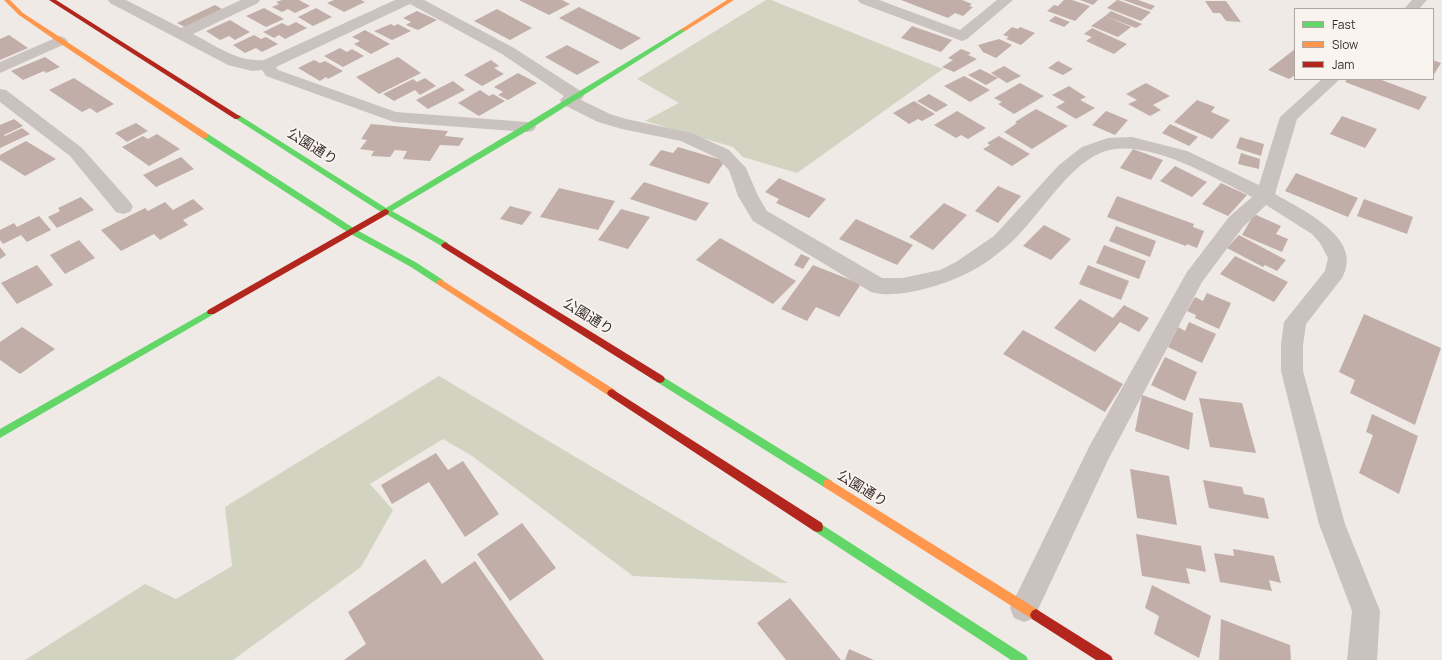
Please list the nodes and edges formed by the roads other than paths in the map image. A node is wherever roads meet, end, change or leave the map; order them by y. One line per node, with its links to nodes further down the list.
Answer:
1 (7, 0): 13 (street)
2 (52, 0): 22 (street, 公園通り)
3 (115, 0): 12 (street)
4 (253, 0): 12 (street)
5 (407, 0): 14 (street)
6 (413, 0): 18 (street)
7 (731, 0): 18 (street)
8 (865, 0): 9 (street)
9 (1006, 0)
10 (1420, 0): 11 (street)
11 (1412, 8)
12 (181, 34): 14 (street)
13 (60, 41): 15 (street); 23 (street)
14 (267, 65): 19 (street)
15 (0, 68)
16 (1331, 80): 20 (street)
17 (0, 94): 21 (street)
18 (572, 98): 19 (street); 20 (street)
19 (526, 127): 22 (street)
20 (1265, 196): 25 (street); 28 (street)
21 (123, 207)
22 (386, 211): 23 (street); 25 (street, 公園通り)
23 (352, 231): 24 (street); 26 (street)
24 (0, 434)
25 (1024, 608): 27 (street, 公園通り)
26 (1022, 660)
27 (1107, 660)
28 (1362, 660)

